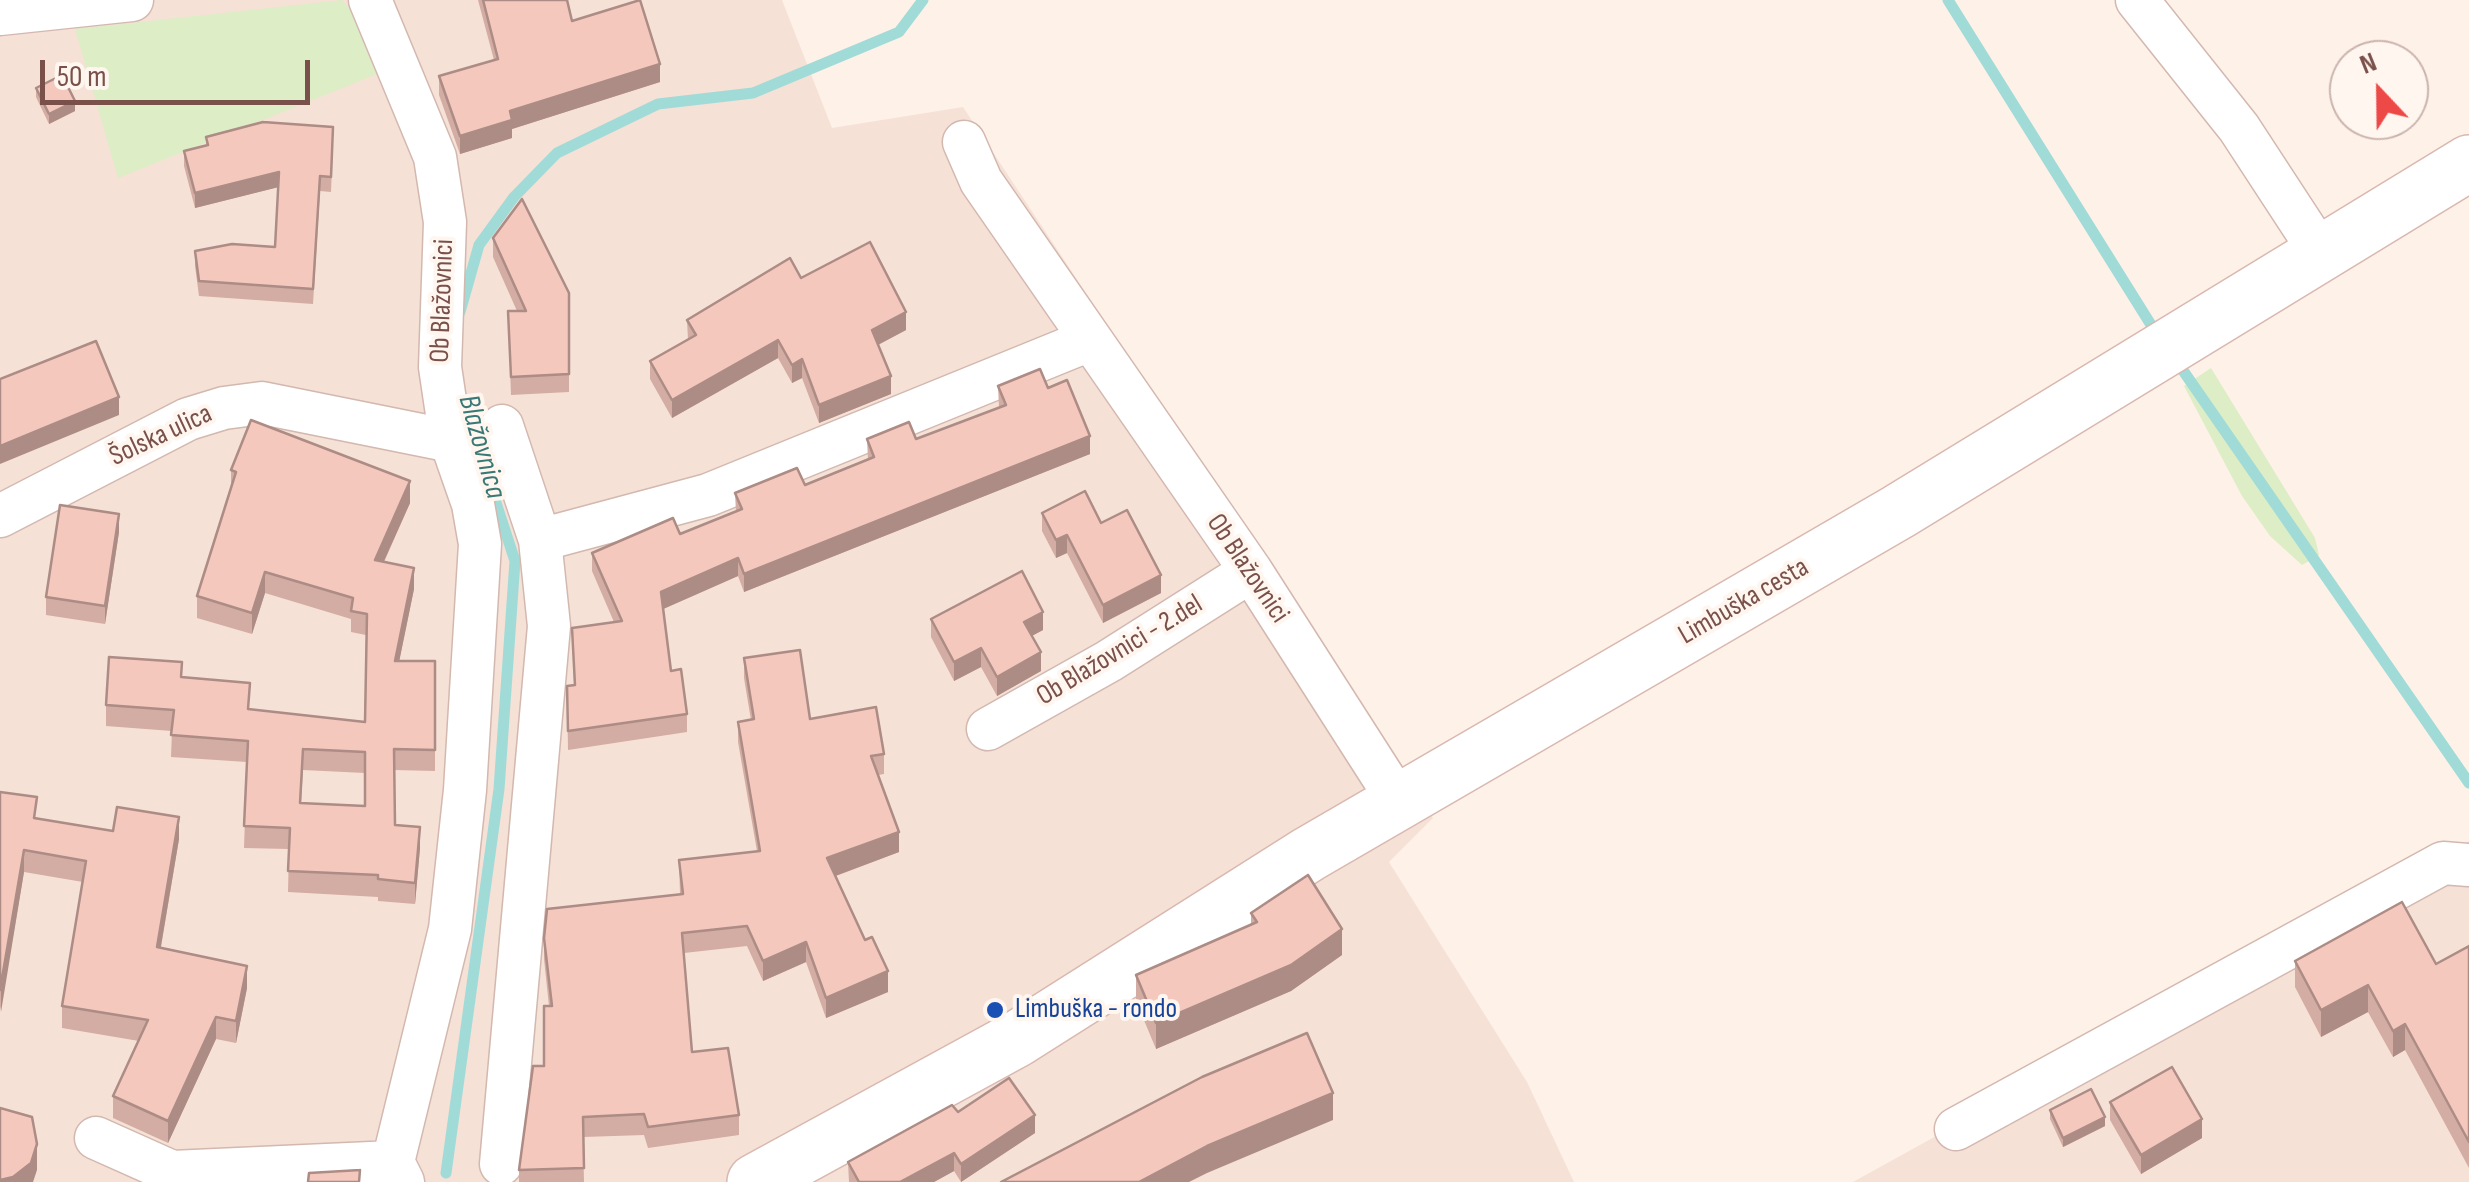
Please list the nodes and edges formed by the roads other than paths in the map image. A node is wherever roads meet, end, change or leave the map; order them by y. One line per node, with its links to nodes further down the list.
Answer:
1 (132, 0): 4 (street)
2 (370, 0): 10 (street, Ob Blažovnici)
3 (2137, 0): 7 (street)
4 (0, 14)
5 (964, 142): 8 (street, Ob Blažovnici)
6 (2469, 163): 7 (main road, Limbuška cesta)
7 (2322, 255): 16 (main road, Limbuška cesta)
8 (1087, 341): 12 (street); 13 (street, Ob Blažovnici)
9 (502, 426): 12 (street, Ob Blažovnici)
10 (450, 440): 11 (street, Šolska ulica); 15 (street, Ob Blažovnici)
11 (0, 516)
12 (540, 540): 15 (street, Ob Blažovnici)
13 (1251, 570): 14 (street, Ob Blažovnici - 2.del); 16 (street, Ob Blažovnici)
14 (988, 729)
15 (499, 797): 20 (street, Ob Blažovnici); 21 (street, Ob Blažovnici)
16 (1399, 802): 22 (main road, Limbuška cesta)
17 (2469, 865): 18 (street)
18 (1956, 1129)
19 (96, 1138): 21 (street)
20 (501, 1164)
21 (394, 1175)
22 (755, 1182)

